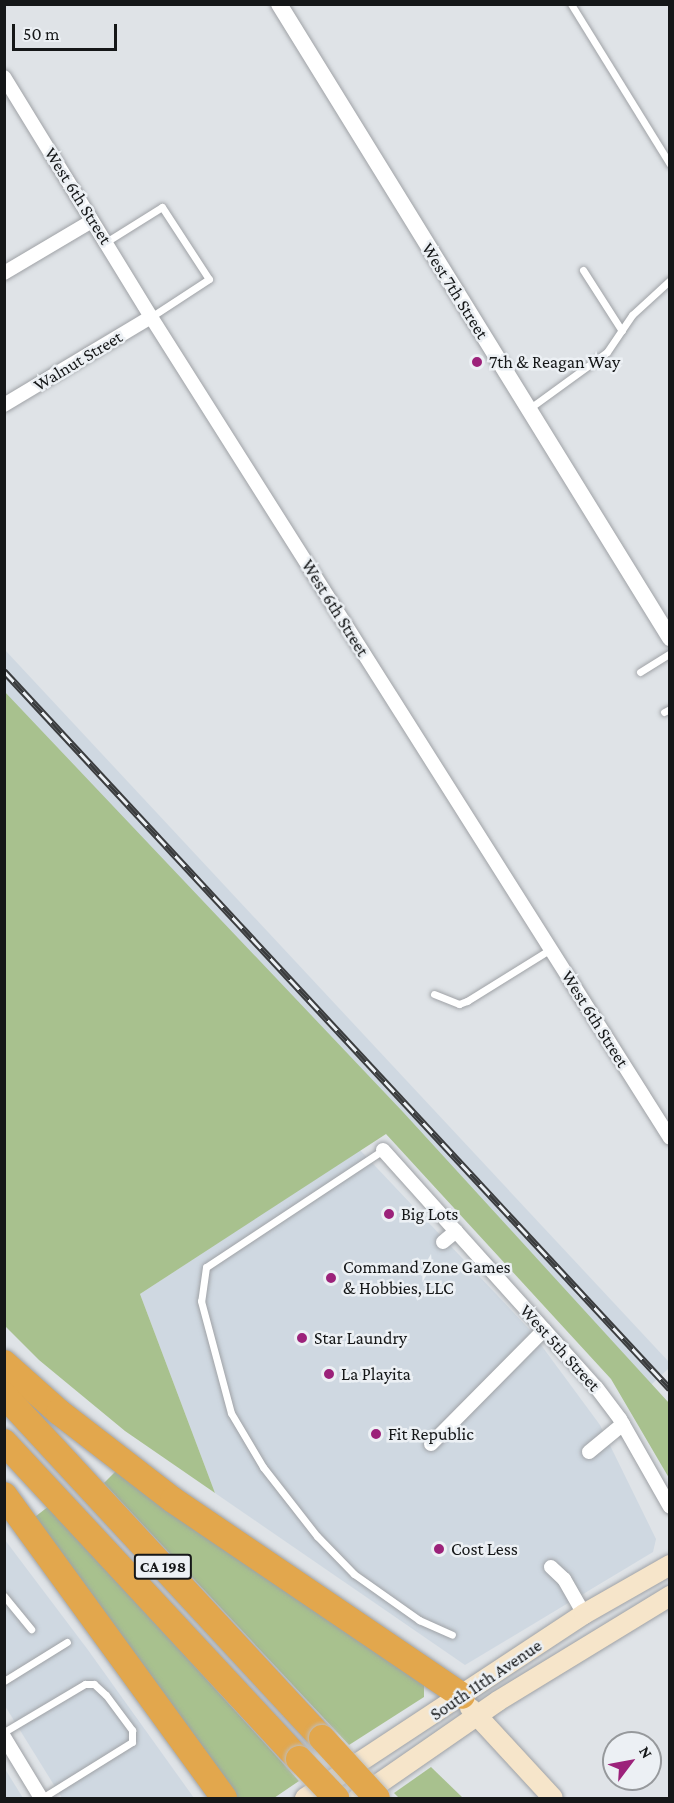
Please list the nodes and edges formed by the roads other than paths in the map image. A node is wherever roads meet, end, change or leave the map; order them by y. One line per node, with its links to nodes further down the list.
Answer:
1 (279, 4): 13 (street, West 7th Street)
2 (571, 4): 4 (lane)
3 (4, 77): 5 (street, West 6th Street)
4 (669, 164)
5 (92, 221): 6 (street, West 6th Street); 8 (street)
6 (106, 242): 10 (street, West 6th Street); 10 (lane)
7 (583, 270): 11 (lane)
8 (4, 273)
9 (669, 280): 11 (lane)
10 (151, 317): 12 (street, Walnut Street); 17 (street, West 6th Street)
11 (622, 331): 13 (lane)
12 (4, 405)
13 (528, 410): 14 (street, West 7th Street)
14 (669, 638)
15 (669, 653): 16 (lane)
16 (640, 672)
17 (551, 949): 18 (lane); 19 (street, West 6th Street)
18 (434, 994)
19 (669, 1138)
20 (383, 1150): 21 (street, West 5th Street); 38 (lane)
21 (456, 1231): 22 (street); 23 (street, West 5th Street)
22 (443, 1242)
23 (544, 1330): 26 (street, West 5th Street); 28 (street)
24 (4, 1363): 41 (highway)
25 (4, 1395): 50 (highway, CA 198, bridge)
26 (623, 1424): 29 (street); 31 (street, West 5th Street)
27 (4, 1442): 48 (highway, CA 198, bridge)
28 (431, 1444)
29 (589, 1452)
30 (4, 1495): 46 (highway)
31 (669, 1507)
32 (669, 1565): 36 (main road, South 11th Avenue)
33 (551, 1567): 36 (street)
34 (4, 1596): 37 (lane)
35 (669, 1596): 42 (main road, South 11th Avenue)
36 (584, 1614): 41 (main road, South 11th Avenue)
37 (31, 1629)
38 (452, 1635)
39 (67, 1642): 40 (lane)
40 (4, 1681)
41 (462, 1696): 42 (main road); 47 (main road, South 11th Avenue)
42 (477, 1718): 49 (main road, South 11th Avenue); 51 (main road)
43 (4, 1732): 45 (lane)
44 (4, 1737): 45 (street)
45 (42, 1798)
46 (224, 1798)
47 (305, 1798)
48 (336, 1798)
49 (358, 1798)
50 (377, 1798)
51 (553, 1798)

